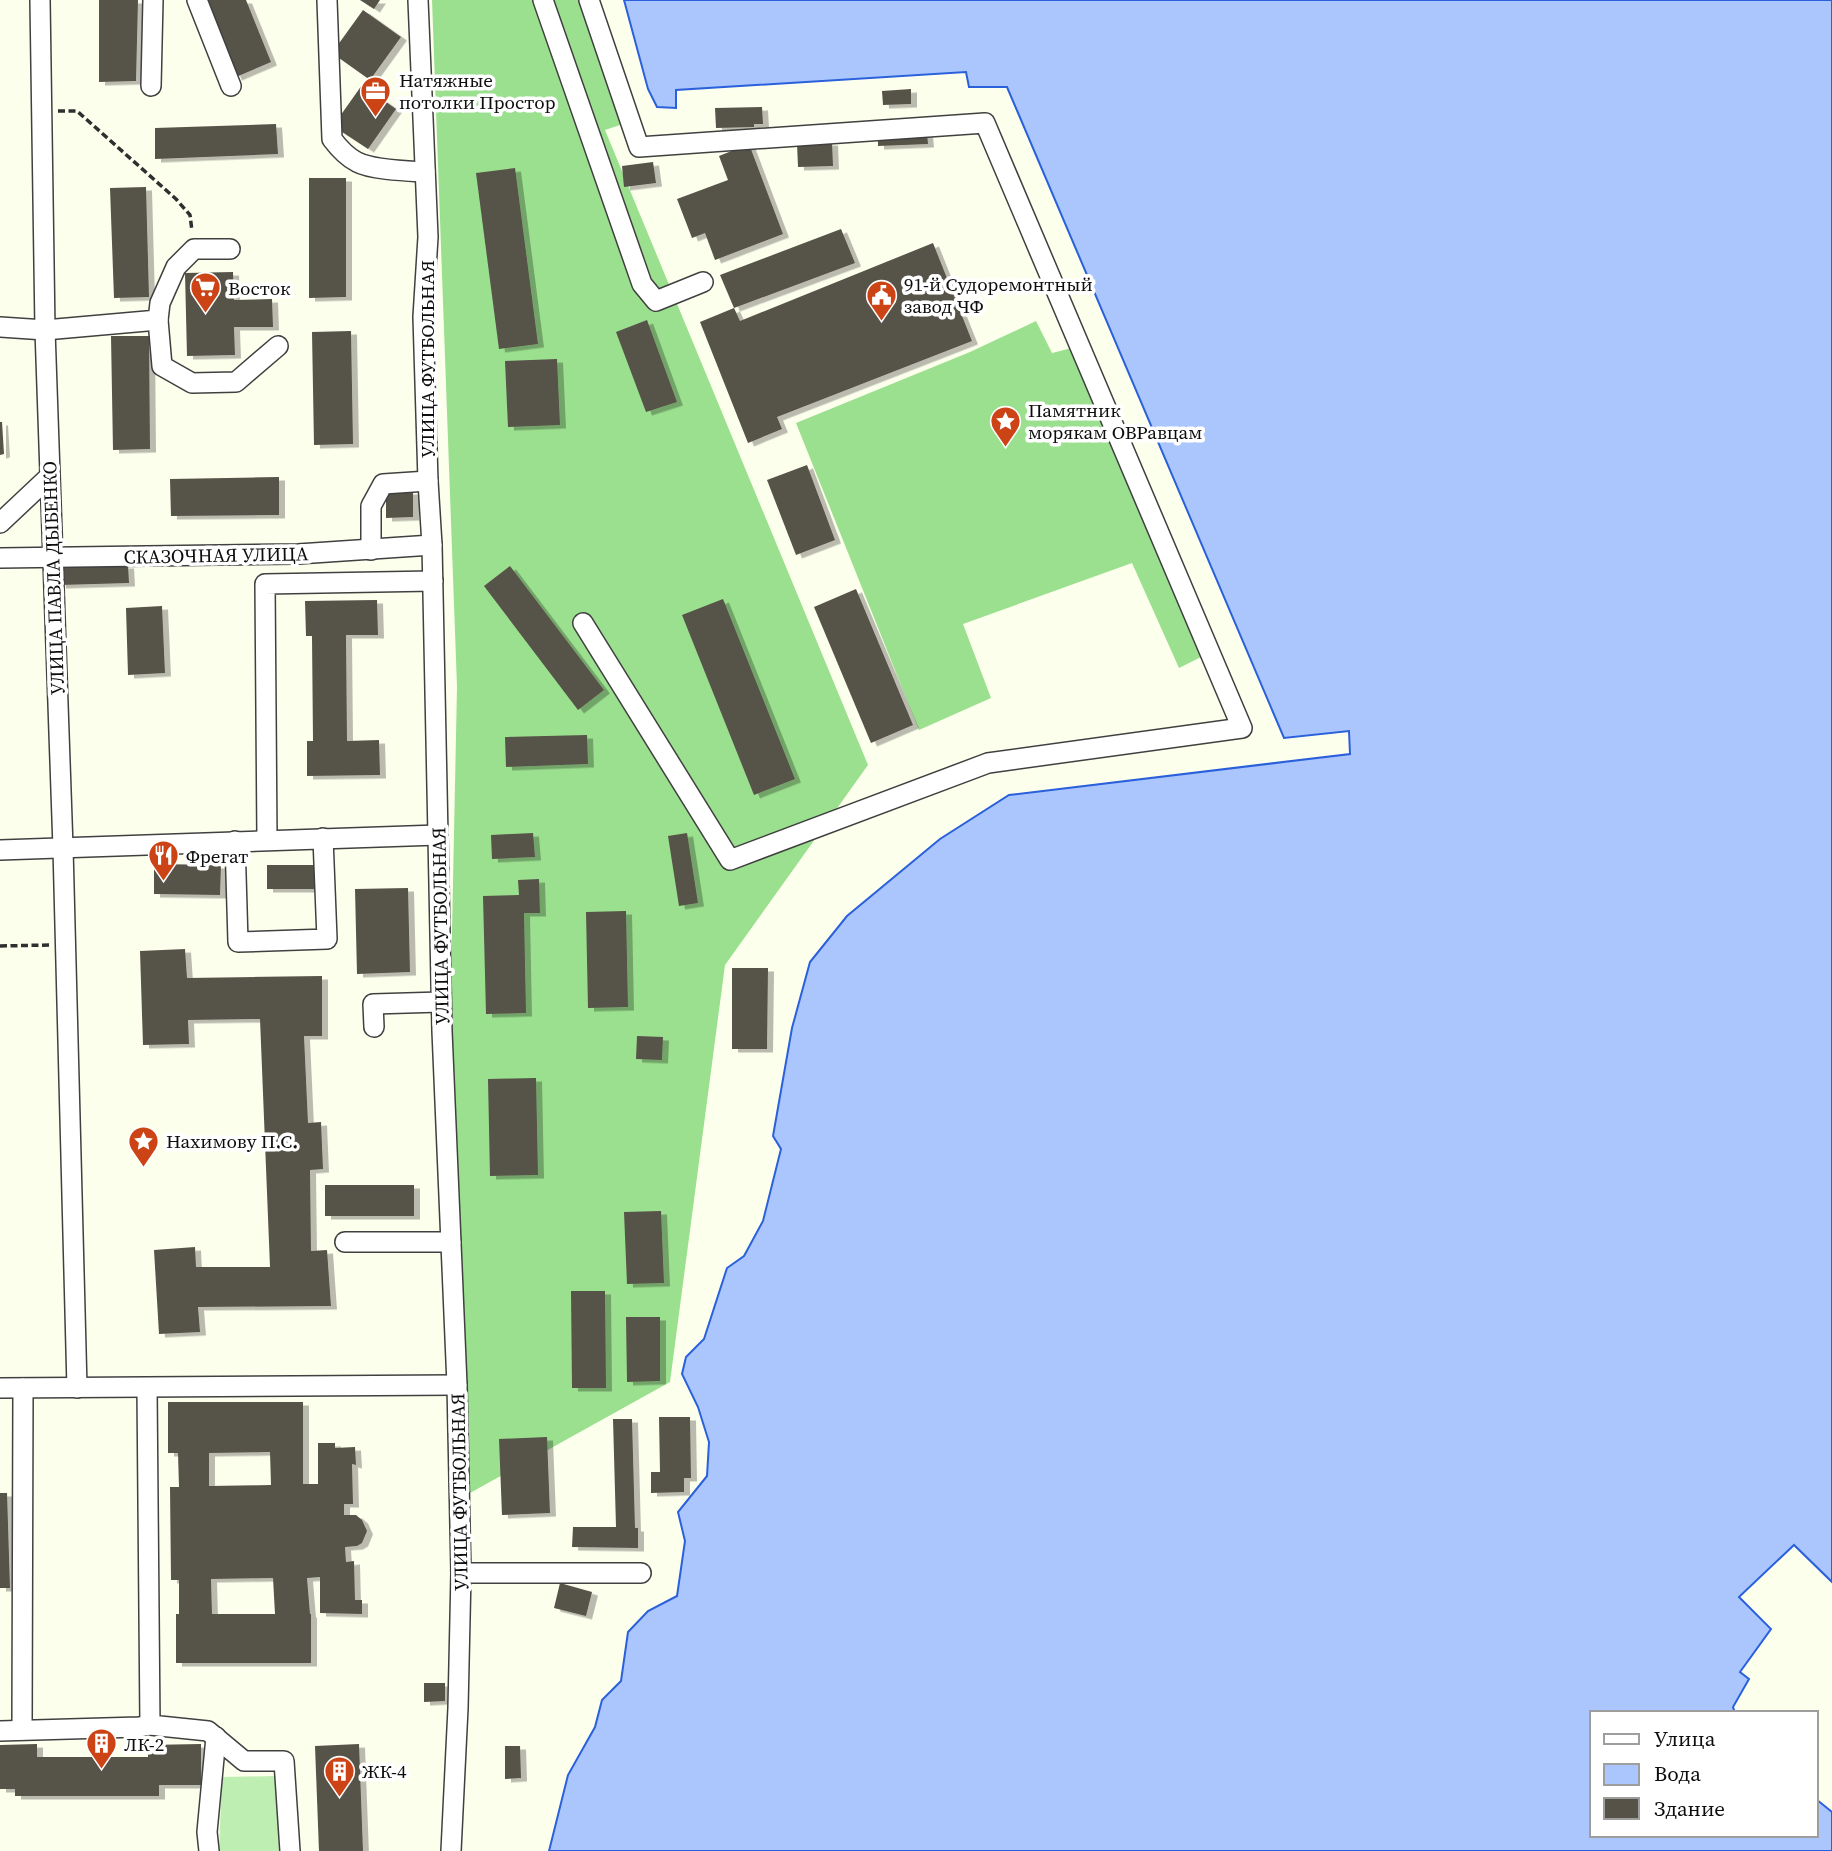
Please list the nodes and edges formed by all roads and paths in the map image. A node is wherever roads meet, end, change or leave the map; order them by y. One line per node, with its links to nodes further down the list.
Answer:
1 (40, 0): 10 (street, УЛИЦА ПАВЛА ДЫБЕНКО)
2 (153, 0): 8 (street)
3 (197, 0): 9 (street)
4 (327, 0): 11 (street)
5 (418, 0): 11 (street, УЛИЦА ФУТБОЛЬНАЯ)
6 (543, 0): 14 (street)
7 (589, 0): 27 (street)
8 (151, 86)
9 (231, 86)
10 (42, 111): 12 (path); 17 (street, УЛИЦА ПАВЛА ДЫБЕНКО)
11 (425, 172): 20 (street, УЛИЦА ФУТБОЛЬНАЯ)
12 (194, 249): 13 (street); 15 (street)
13 (230, 249)
14 (703, 282)
15 (158, 320): 17 (street); 18 (street)
16 (0, 327): 17 (street)
17 (45, 330): 19 (street, УЛИЦА ПАВЛА ДЫБЕНКО)
18 (278, 345)
19 (50, 475): 21 (street); 25 (street, УЛИЦА ПАВЛА ДЫБЕНКО)
20 (428, 481): 22 (street, УЛИЦА ФУТБОЛЬНАЯ); 23 (street)
21 (0, 523)
22 (432, 545): 23 (street, СКАЗОЧНАЯ УЛИЦА); 26 (street, УЛИЦА ФУТБОЛЬНАЯ)
23 (371, 550): 25 (street, СКАЗОЧНАЯ УЛИЦА)
24 (0, 558): 25 (street, СКАЗОЧНАЯ УЛИЦА)
25 (52, 558): 32 (street, УЛИЦА ПАВЛА ДЫБЕНКО)
26 (433, 580): 28 (street, УЛИЦА ФУТБОЛЬНАЯ); 30 (street)
27 (583, 623)
28 (438, 835): 29 (street); 36 (street, УЛИЦА ФУТБОЛЬНАЯ)
29 (323, 838): 30 (street); 31 (street)
30 (267, 840): 31 (street)
31 (235, 841): 32 (street)
32 (63, 848): 33 (street); 34 (street, УЛИЦА ПАВЛА ДЫБЕНКО)
33 (0, 850)
34 (65, 945): 35 (path); 43 (street, УЛИЦА ПАВЛА ДЫБЕНКО)
35 (0, 946)
36 (441, 1002): 37 (street); 39 (street, УЛИЦА ФУТБОЛЬНАЯ)
37 (373, 1027)
38 (345, 1242): 39 (street)
39 (451, 1242): 40 (street, УЛИЦА ФУТБОЛЬНАЯ)
40 (457, 1385): 44 (street); 45 (street, УЛИЦА ФУТБОЛЬНАЯ)
41 (0, 1388): 42 (street)
42 (23, 1388): 43 (street); 48 (street)
43 (77, 1388): 44 (street)
44 (147, 1388): 47 (street)
45 (461, 1573): 46 (street); 53 (street, УЛИЦА ФУТБОЛЬНАЯ)
46 (641, 1573)
47 (150, 1725): 48 (street); 50 (street)
48 (22, 1730): 49 (street)
49 (0, 1731)
50 (216, 1737): 51 (street); 52 (street)
51 (209, 1851)
52 (290, 1851)
53 (451, 1851)

